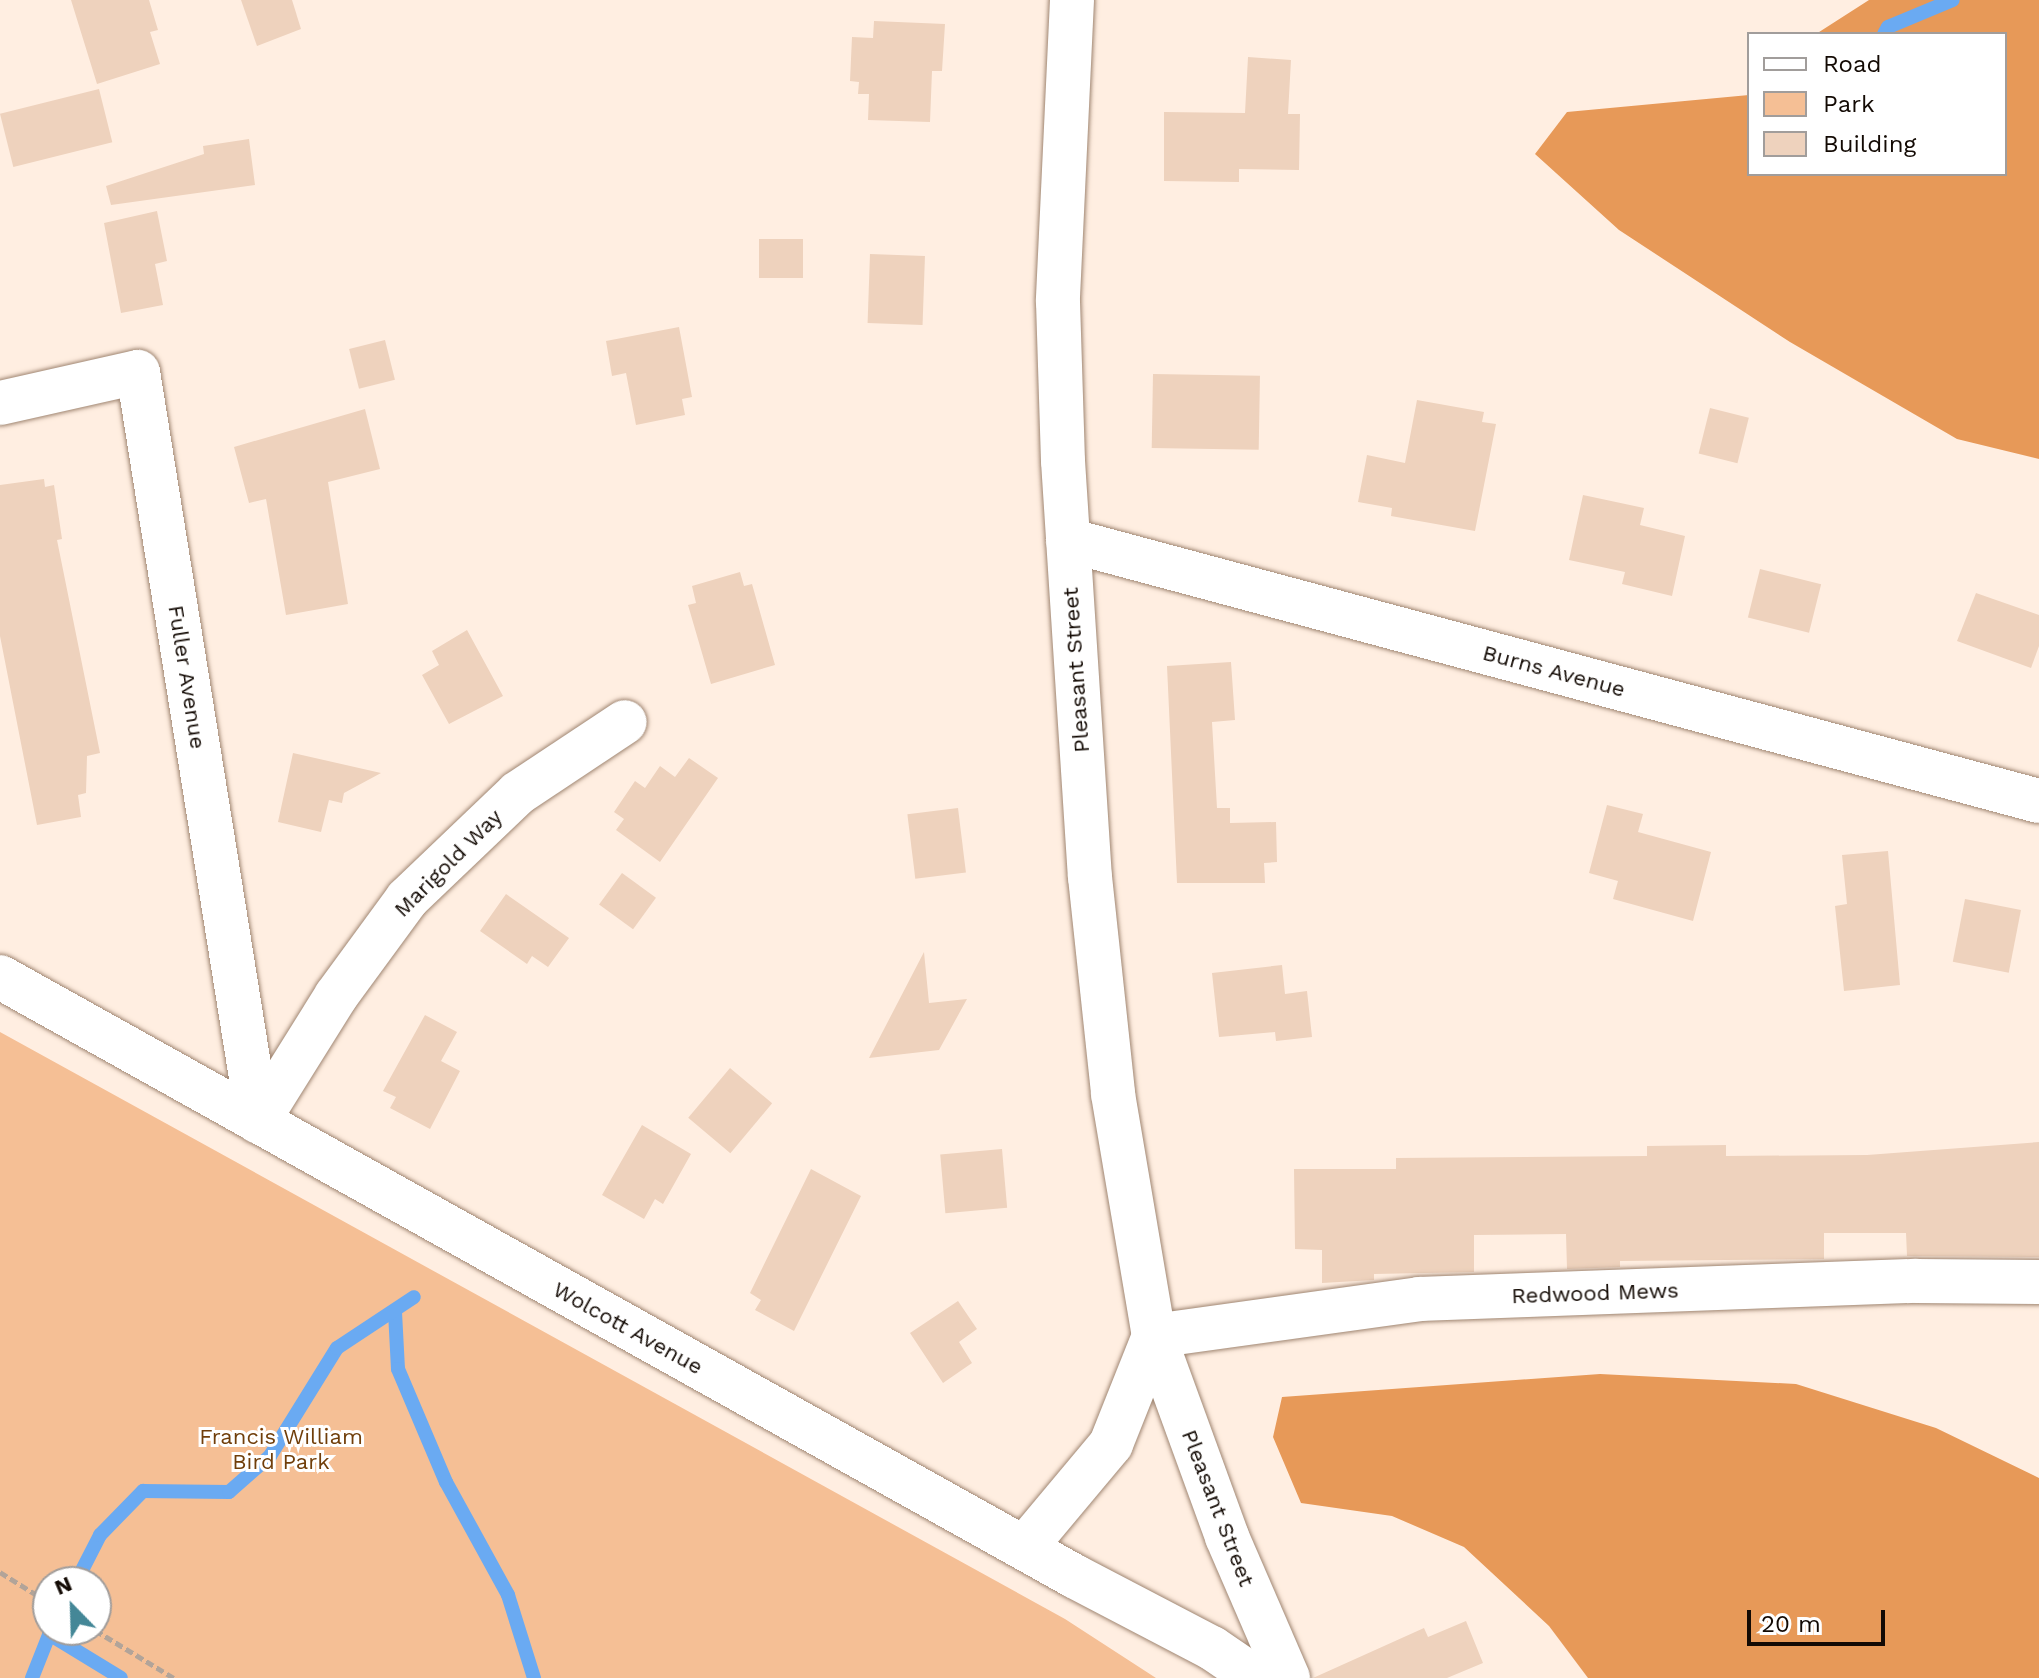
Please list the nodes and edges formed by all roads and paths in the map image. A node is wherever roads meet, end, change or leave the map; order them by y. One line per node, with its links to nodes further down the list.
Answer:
1 (1072, 0): 3 (street, Pleasant Street)
2 (0, 403): 7 (street, Fuller Avenue)
3 (1068, 540): 5 (street, Burns Avenue); 9 (street, Pleasant Street)
4 (625, 722): 7 (street, Marigold Way)
5 (2039, 801)
6 (0, 977): 7 (street, Wolcott Avenue)
7 (258, 1121): 10 (street, Wolcott Avenue)
8 (2039, 1282): 9 (street, Redwood Mews)
9 (1154, 1336): 10 (street); 16 (street, Pleasant Street)
10 (1025, 1547): 15 (street, Wolcott Avenue)
11 (0, 1572): 12 (path)
12 (32, 1593)
13 (112, 1640): 14 (path)
14 (174, 1678)
15 (1256, 1678)
16 (1288, 1678)

